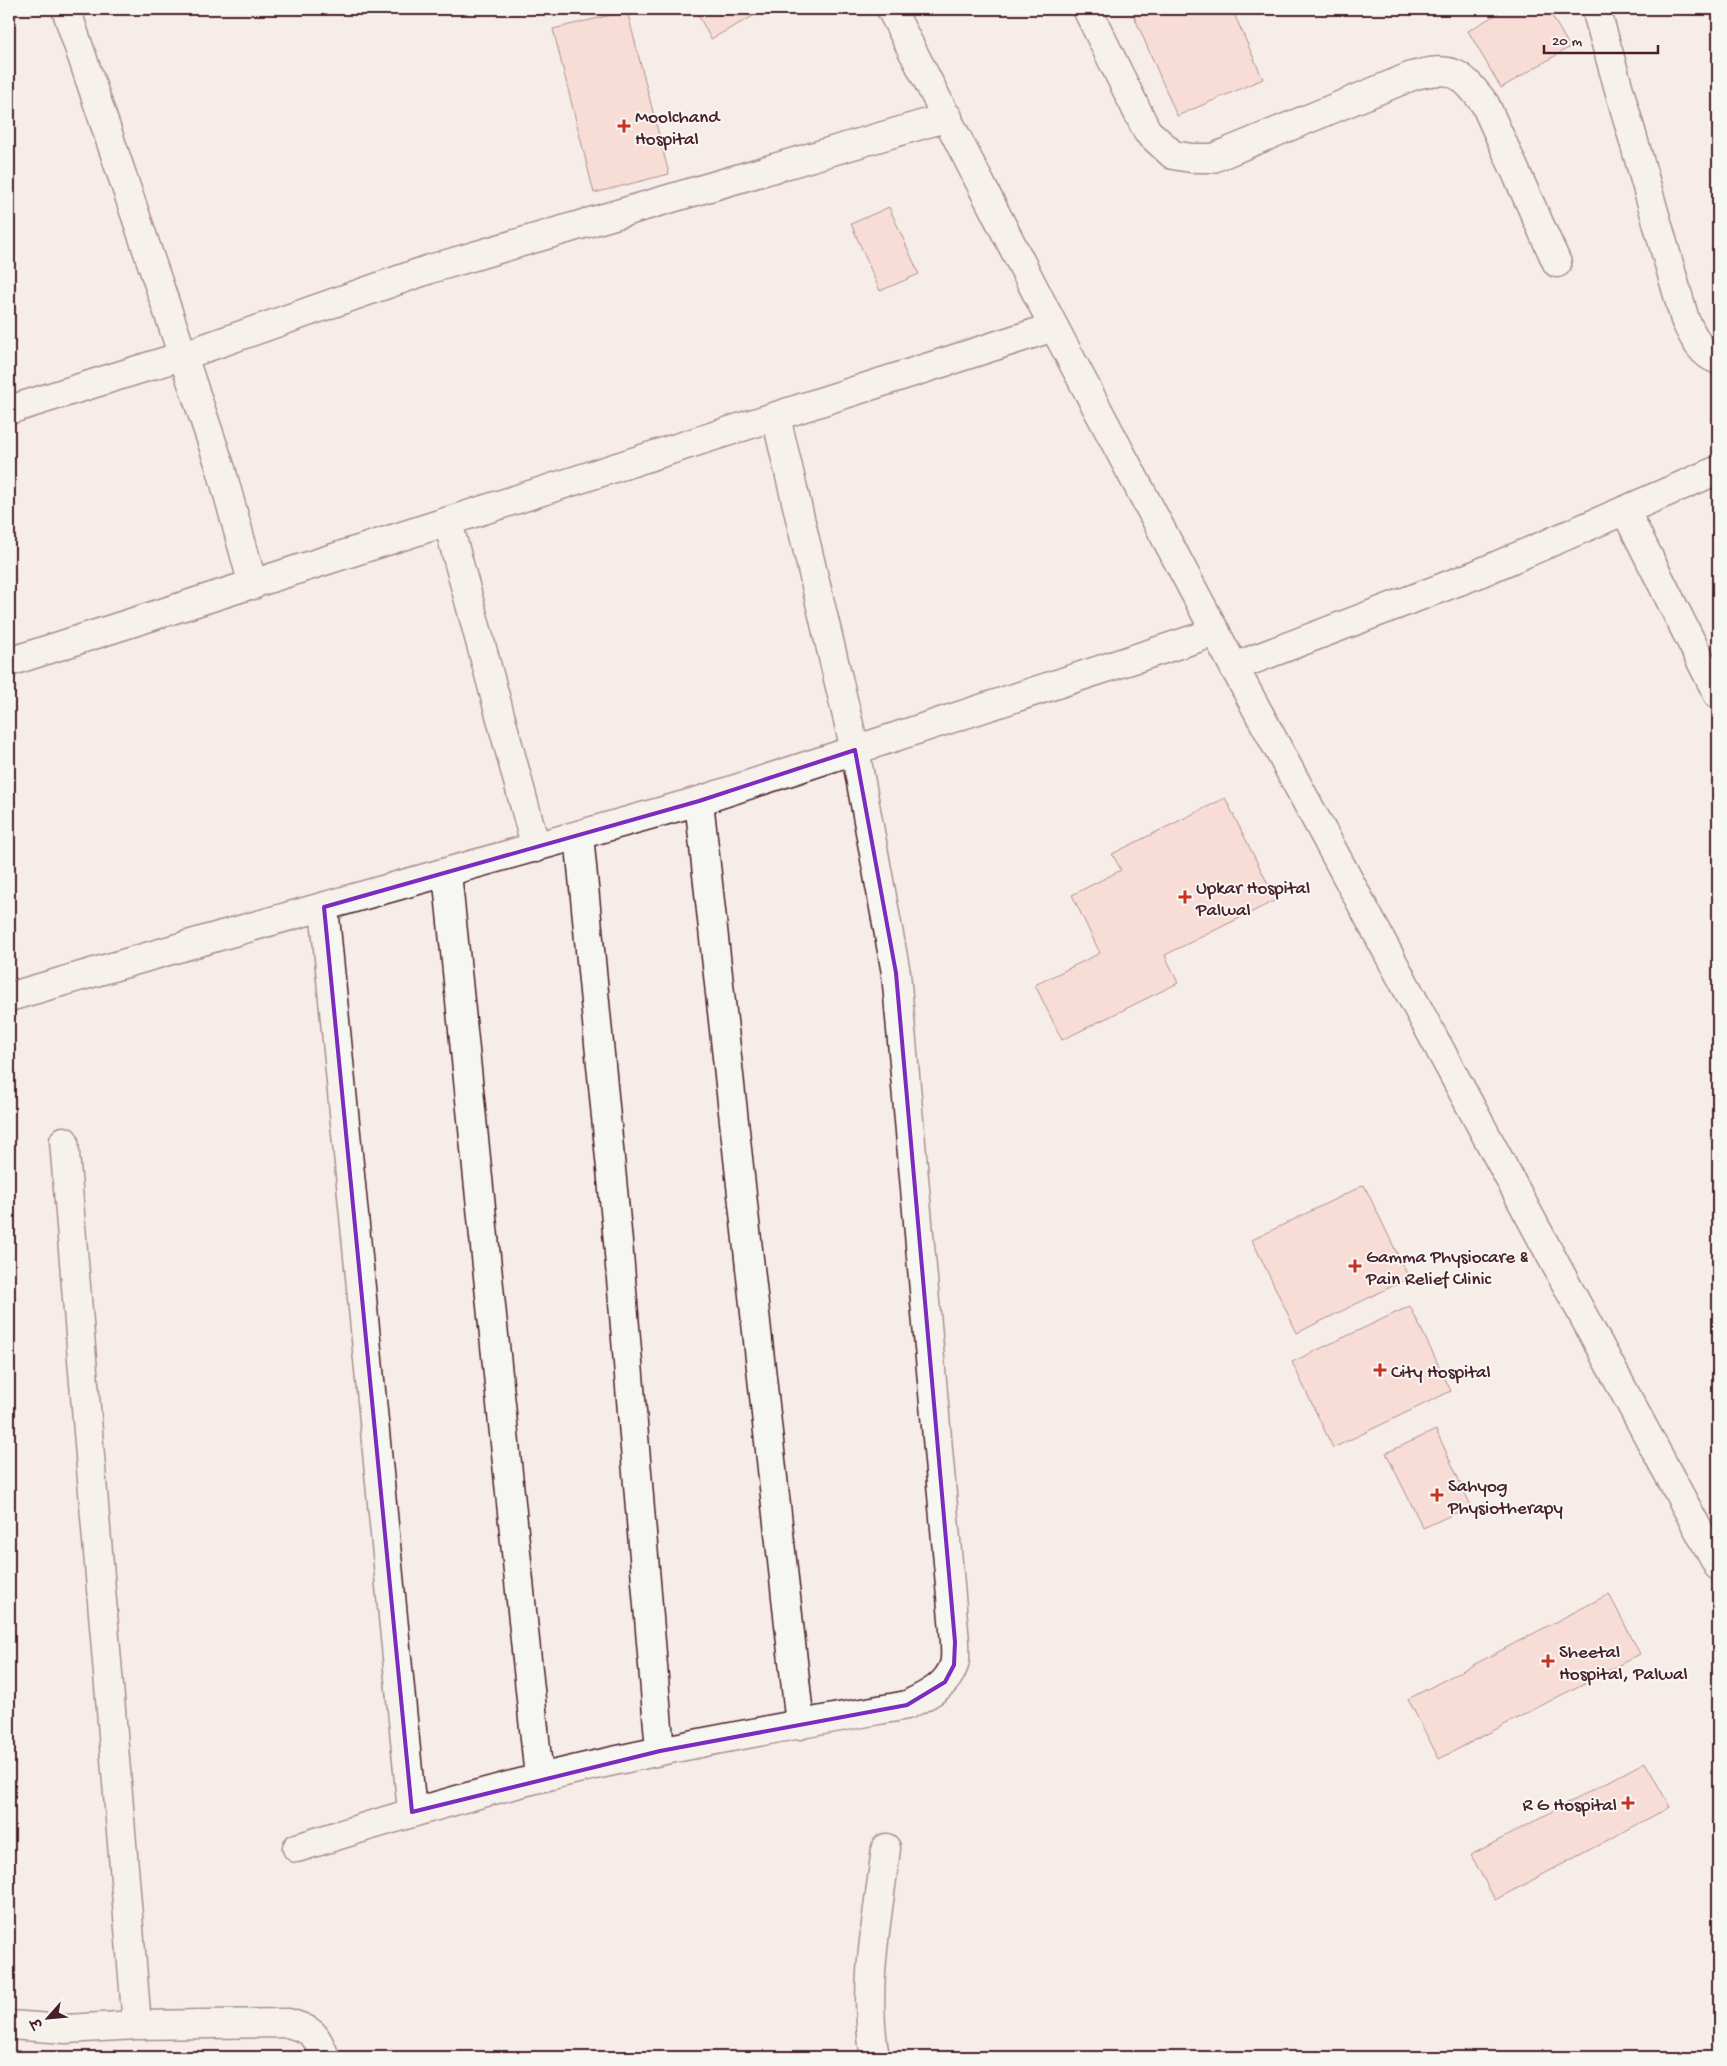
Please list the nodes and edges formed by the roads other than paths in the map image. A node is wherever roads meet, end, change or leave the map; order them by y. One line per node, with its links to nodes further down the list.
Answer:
1 (66, 9): 8 (main road)
2 (891, 9): 5 (main road)
3 (1087, 9): 6 (main road)
4 (1596, 9): 9 (main road)
5 (948, 117): 7 (main road); 8 (main road)
6 (1557, 263)
7 (1054, 327): 11 (main road); 16 (main road)
8 (182, 356): 10 (main road); 15 (main road)
9 (1718, 360)
10 (9, 410)
11 (776, 417): 14 (main road); 20 (main road)
12 (1718, 470): 13 (main road)
13 (1625, 510): 18 (main road); 19 (main road)
14 (448, 522): 15 (main road); 23 (main road)
15 (253, 585): 17 (main road)
16 (1216, 632): 18 (main road); 20 (main road)
17 (9, 662)
18 (1234, 667): 28 (main road)
19 (1718, 695)
20 (855, 750): 21 (main road); 29 (main road)
21 (699, 802): 22 (main road); 29 (main road)
22 (579, 835): 23 (main road); 30 (main road)
23 (536, 848): 24 (main road)
24 (447, 872): 25 (main road); 31 (main road)
25 (324, 907): 26 (main road); 32 (main road)
26 (9, 997)
27 (64, 1141): 36 (main road)
28 (1718, 1566)
29 (800, 1725): 30 (main road)
30 (660, 1751): 31 (main road)
31 (539, 1778): 32 (main road)
32 (412, 1812): 33 (main road)
33 (297, 1848)
34 (886, 1848): 38 (main road)
35 (9, 2024): 36 (main road)
36 (137, 2025): 37 (main road)
37 (325, 2057)
38 (875, 2057)

